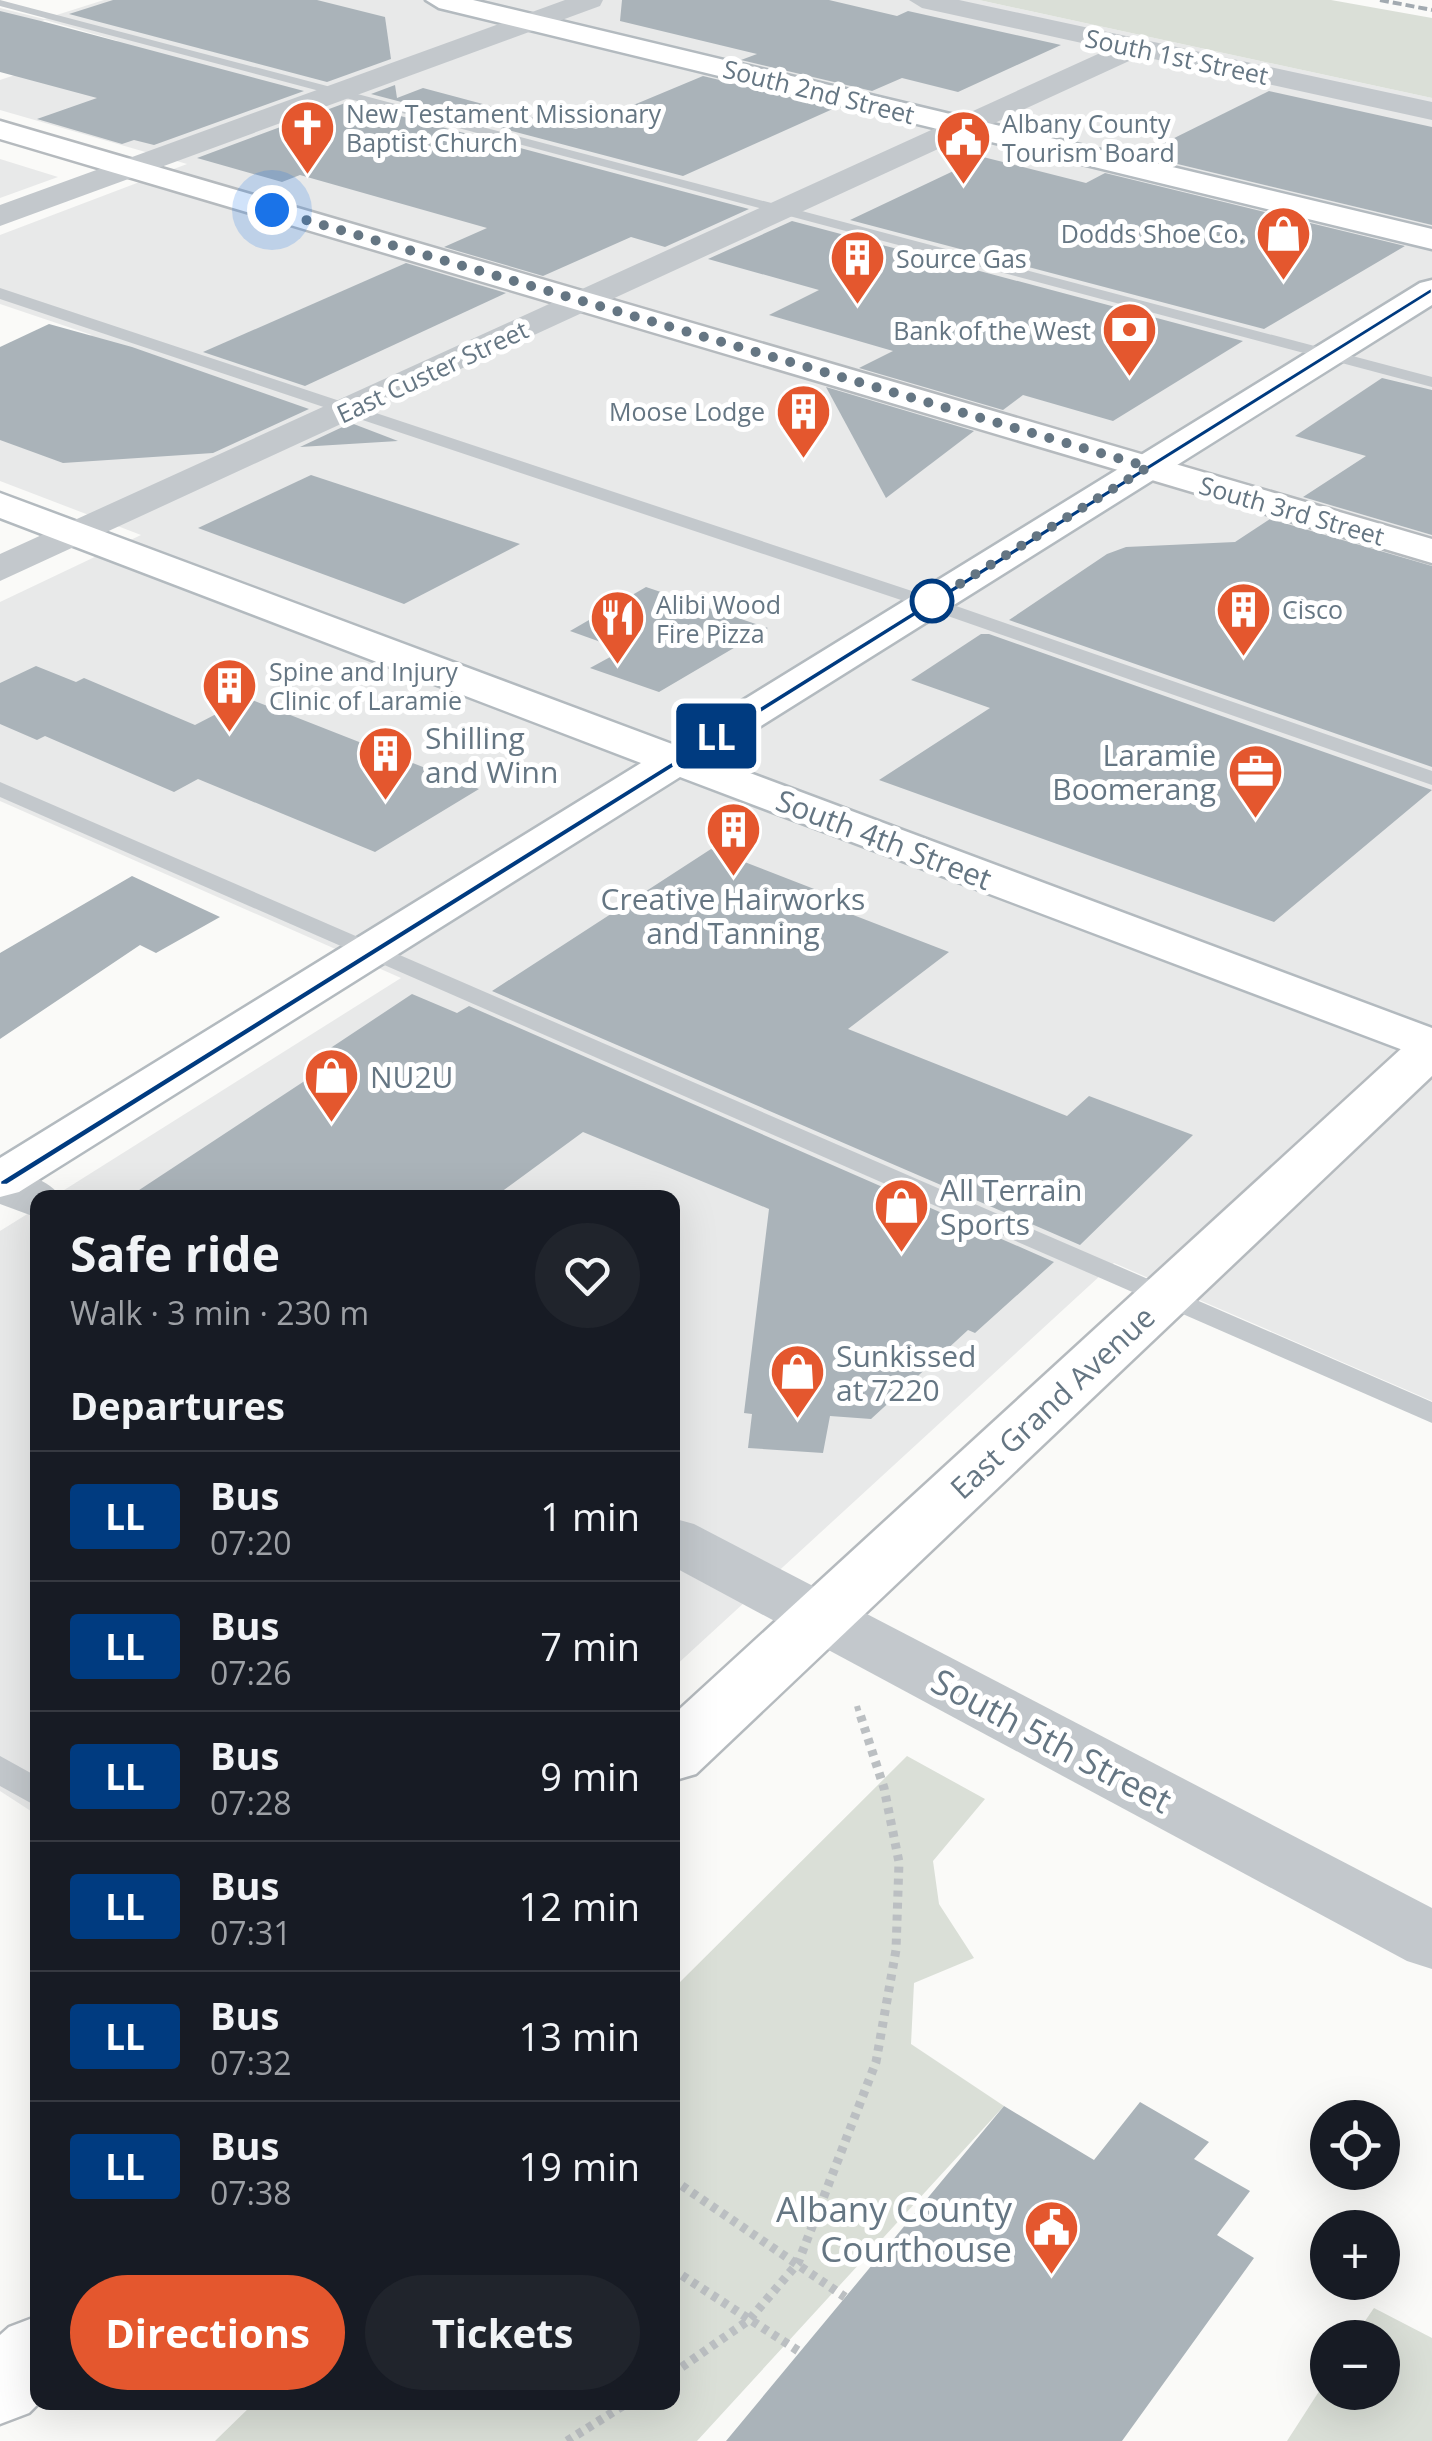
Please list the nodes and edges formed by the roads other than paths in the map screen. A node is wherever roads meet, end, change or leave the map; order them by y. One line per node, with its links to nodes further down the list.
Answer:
1 (439, 0): 5 (street, South 2nd Street)
2 (590, 0): 5 (street)
3 (922, 0): 6 (street, South 1st Street)
4 (0, 2): 7 (lane)
5 (530, 22): 7 (street); 9 (street, South 2nd Street)
6 (1136, 47): 8 (street, South 1st Street); 9 (street, East Custer Street)
7 (340, 92): 11 (street); 12 (lane)
8 (1432, 112)
9 (964, 126): 12 (street, East Custer Street); 14 (street, South 2nd Street)
10 (0, 130): 11 (street, South 3rd Street)
11 (130, 168): 13 (street); 17 (street, South 3rd Street)
12 (783, 210): 17 (street, East Custer Street); 18 (lane)
13 (0, 216)
14 (1432, 238)
15 (1432, 290): 18 (street)
16 (0, 294): 20 (lane)
17 (583, 301): 20 (street, East Custer Street); 21 (street, South 3rd Street)
18 (1329, 354): 19 (lane); 21 (street)
19 (1432, 382)
20 (344, 411): 23 (street, East Custer Street); 26 (lane)
21 (1148, 467): 24 (street, South 3rd Street); 26 (street)
22 (0, 505): 23 (street, South 4th Street)
23 (77, 534): 25 (street, East Custer Street); 27 (street, South 4th Street)
24 (1432, 551)
25 (0, 569)
26 (929, 603): 27 (street); 28 (lane)
27 (676, 760): 30 (street); 31 (street, South 4th Street)
28 (1432, 778)
29 (0, 789): 30 (lane)
30 (370, 950): 32 (street); 34 (lane)
31 (1432, 1047): 34 (street, East Grand Avenue)
32 (0, 1182): 33 (street)
33 (30, 1198)
34 (1167, 1295): 35 (lane); 37 (street, East Grand Avenue)
35 (1432, 1413)
36 (680, 1543): 37 (street, South 5th Street)
37 (821, 1617): 38 (street, East Grand Avenue); 41 (street, South 5th Street)
38 (680, 1749)
39 (0, 1769): 40 (lane)
40 (30, 1789)
41 (1432, 1941)
42 (30, 2359): 43 (street)
43 (0, 2387)

